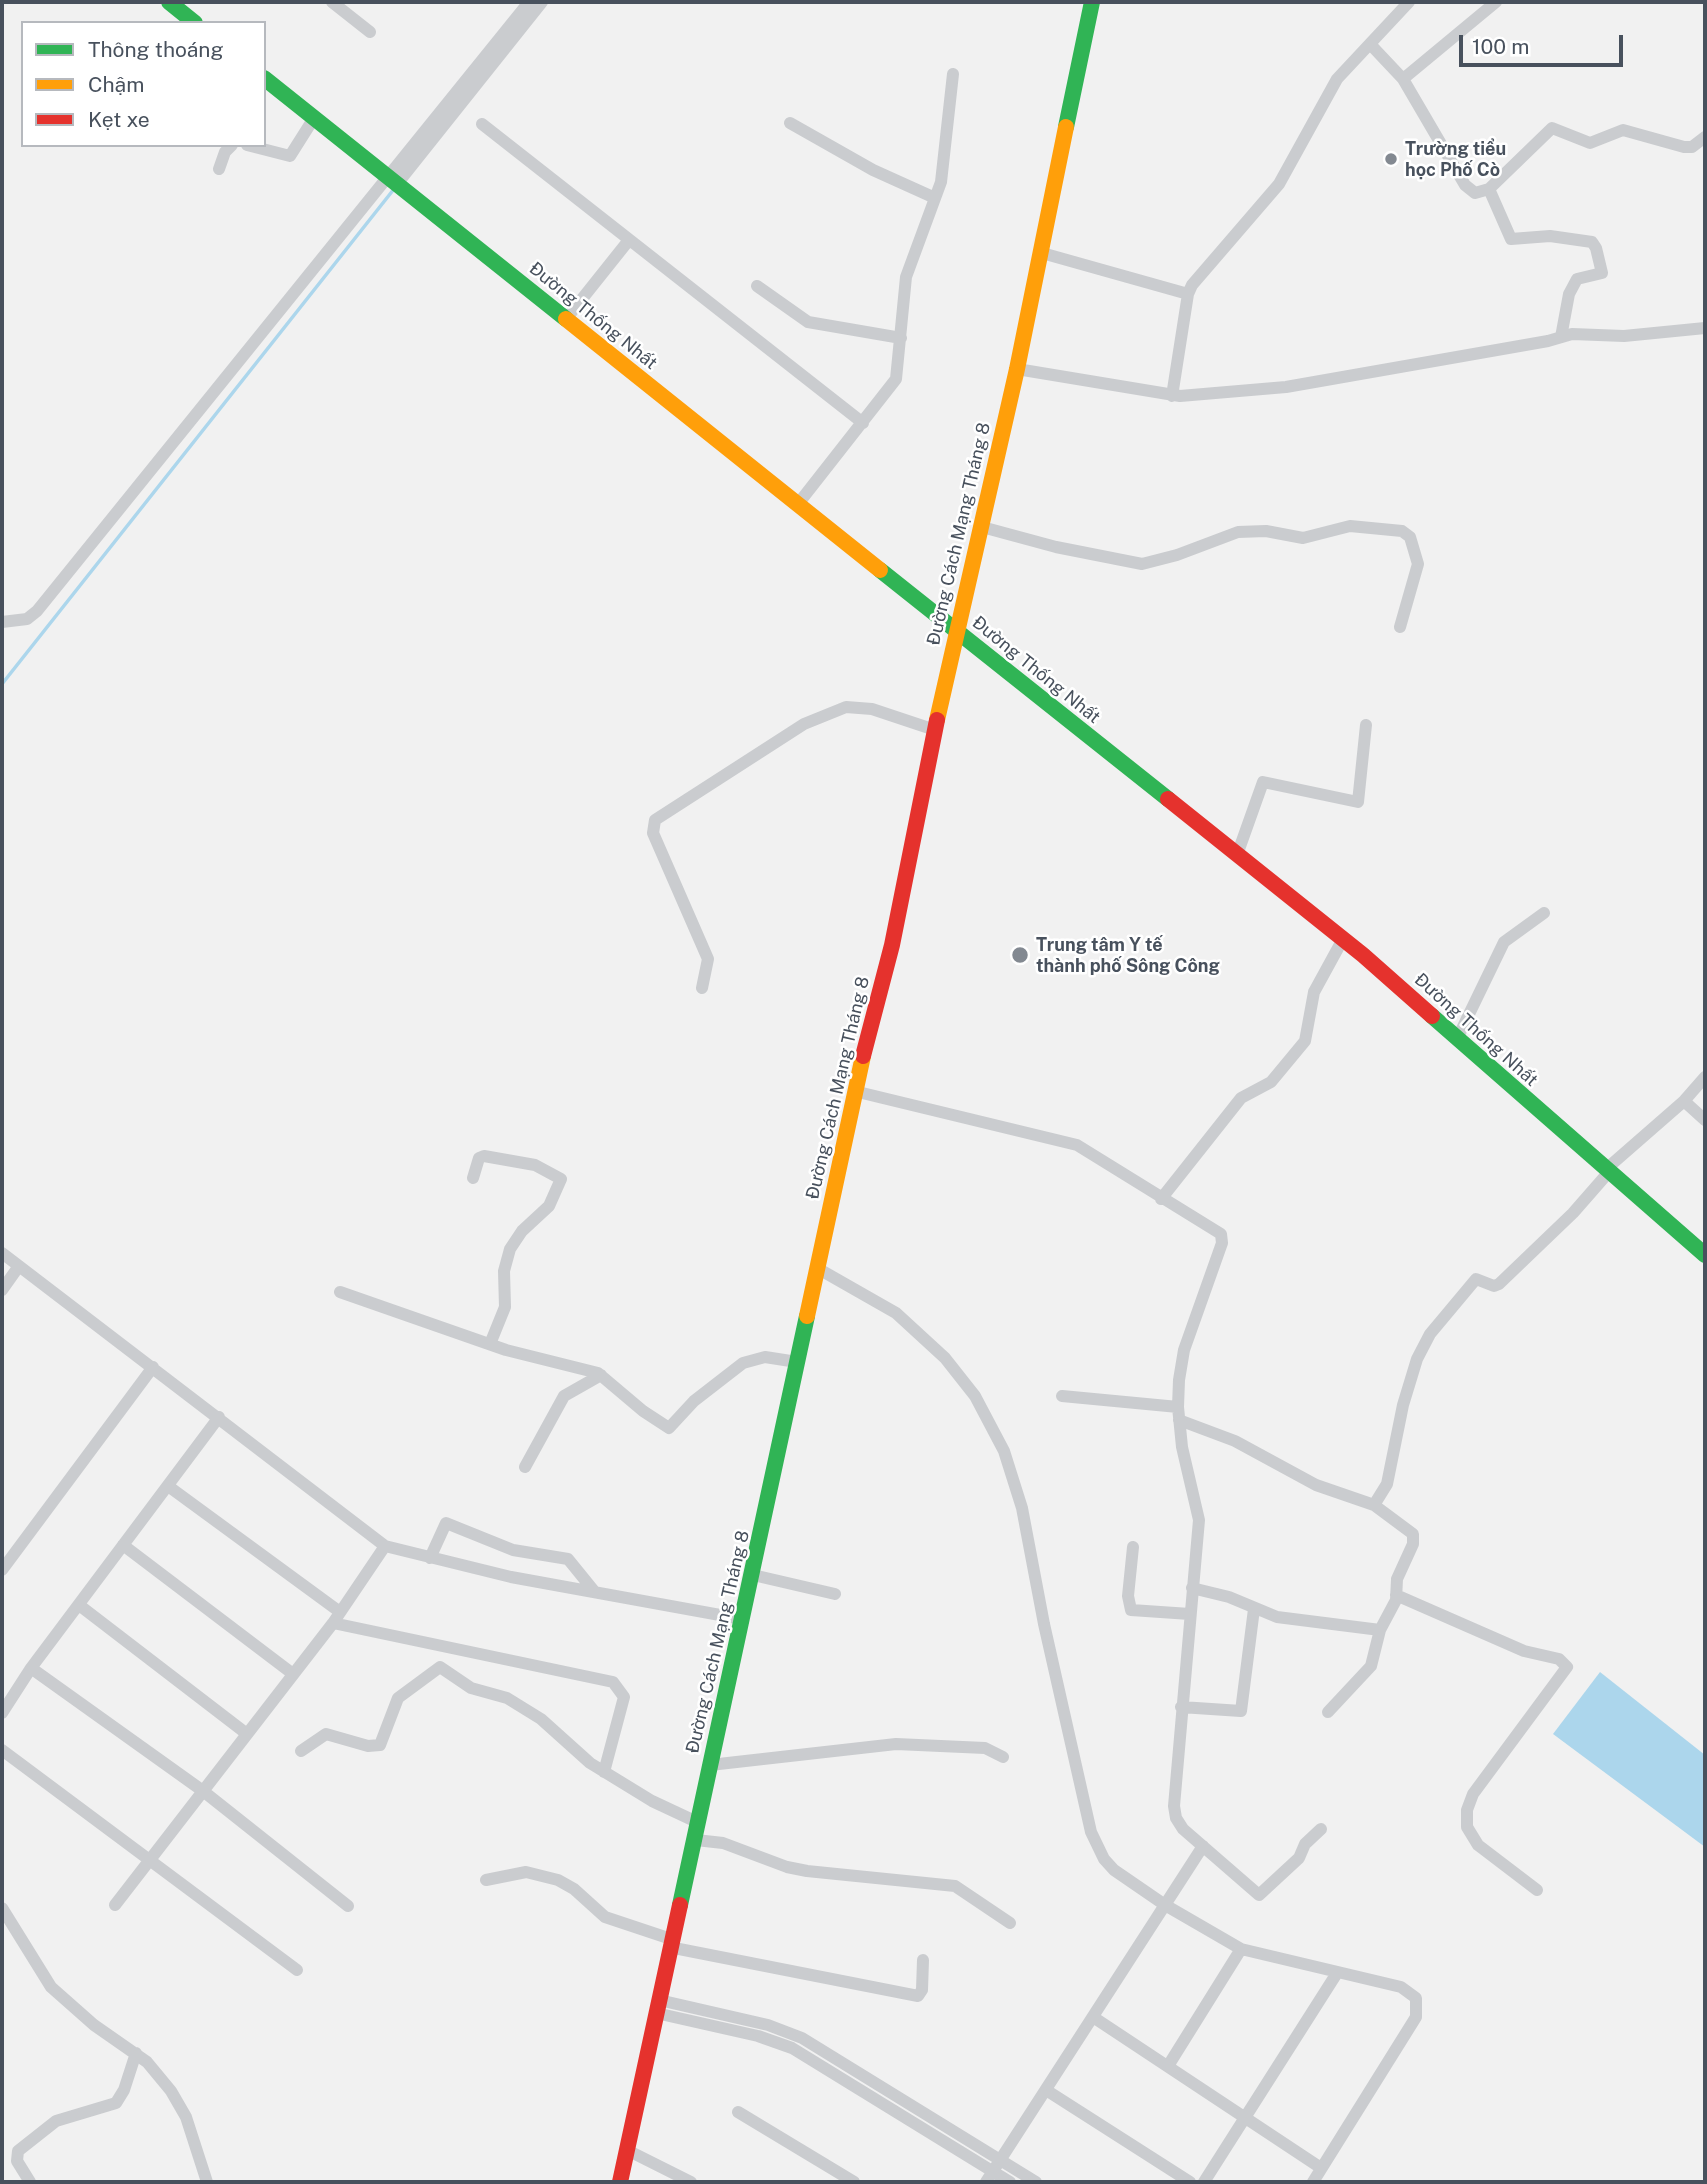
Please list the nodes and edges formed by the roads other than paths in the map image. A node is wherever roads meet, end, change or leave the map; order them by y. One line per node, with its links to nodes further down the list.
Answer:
1 (169, 2): 8 (street)
2 (332, 2): 9 (street)
3 (529, 2): 21 (street)
4 (542, 2): 21 (street)
5 (1092, 2): 25 (street, Đường Cách Mạng Tháng 8)
6 (1409, 2): 10 (street)
7 (1496, 2): 12 (street)
8 (191, 21)
9 (370, 32)
10 (1370, 44): 12 (street); 27 (street)
11 (953, 74): 23 (street)
12 (1403, 79): 22 (street)
13 (266, 80): 14 (street, Đường Thống Nhất)
14 (314, 118): 19 (street); 21 (street, Đường Thống Nhất)
15 (790, 123): 23 (street)
16 (482, 124): 24 (street)
17 (1705, 137): 22 (street)
18 (230, 147): 20 (street)
19 (255, 147)
20 (219, 169)
21 (392, 180): 28 (street, Đường Thống Nhất); 37 (street)
22 (1489, 189): 30 (street)
23 (934, 198): 31 (street)
24 (629, 240): 28 (street); 34 (street)
25 (1042, 253): 27 (street); 32 (street, Đường Cách Mạng Tháng 8)
26 (757, 286): 31 (street)
27 (1188, 294): 33 (street)
28 (566, 319): 35 (street, Đường Thống Nhất)
29 (1705, 328): 30 (street)
30 (1561, 337): 33 (street)
31 (901, 338): 34 (street)
32 (1017, 369): 33 (street); 36 (street, Đường Cách Mạng Tháng 8)
33 (1172, 396)
34 (863, 423): 35 (street)
35 (798, 504): 39 (street, Đường Thống Nhất)
36 (982, 527): 38 (street); 39 (street, Đường Cách Mạng Tháng 8)
37 (2, 622)
38 (1400, 626)
39 (957, 631): 41 (street, Đường Cách Mạng Tháng 8); 42 (street, Đường Thống Nhất)
40 (1366, 725): 42 (street)
41 (935, 730): 45 (street); 48 (street, Đường Cách Mạng Tháng 8)
42 (1237, 855): 44 (street, Đường Thống Nhất)
43 (1544, 913): 46 (street)
44 (1343, 939): 46 (street, Đường Thống Nhất); 53 (street)
45 (702, 988)
46 (1457, 1039): 51 (street, Đường Thống Nhất)
47 (1705, 1077): 49 (street)
48 (854, 1091): 53 (street); 57 (street, Đường Cách Mạng Tháng 8)
49 (1684, 1101): 50 (street); 51 (street)
50 (1705, 1120)
51 (1606, 1171): 55 (street, Đường Thống Nhất); 69 (street)
52 (473, 1178): 60 (street)
53 (1161, 1199): 65 (street)
54 (2, 1252): 56 (street)
55 (1705, 1255)
56 (19, 1266): 58 (street); 62 (street)
57 (817, 1268): 61 (street, Đường Cách Mạng Tháng 8); 105 (street)
58 (2, 1290)
59 (340, 1292): 60 (street)
60 (490, 1344): 63 (street)
61 (797, 1362): 63 (street); 75 (street, Đường Cách Mạng Tháng 8)
62 (153, 1367): 66 (street); 74 (street)
63 (601, 1375): 67 (street)
64 (1062, 1395): 65 (street)
65 (1178, 1414): 69 (street); 76 (street)
66 (219, 1417): 68 (street); 71 (street)
67 (525, 1467)
68 (168, 1486): 70 (street); 83 (street)
69 (1374, 1505): 79 (street)
70 (123, 1545): 80 (street); 87 (street)
71 (385, 1546): 73 (street); 83 (street)
72 (1133, 1547): 82 (street)
73 (430, 1558): 77 (street); 77 (street)
74 (2, 1570)
75 (754, 1575): 78 (street); 84 (street, Đường Cách Mạng Tháng 8)
76 (1192, 1588): 81 (street); 82 (street)
77 (594, 1591): 84 (street)
78 (835, 1594)
79 (1396, 1595): 85 (street); 103 (street)
80 (79, 1605): 86 (street); 91 (street)
81 (1254, 1608): 85 (street); 88 (street)
82 (1190, 1614): 88 (street)
83 (336, 1617): 87 (street); 96 (street)
84 (742, 1619): 95 (street, Đường Cách Mạng Tháng 8)
85 (1380, 1630): 89 (street)
86 (31, 1668): 90 (street); 97 (street)
87 (293, 1674): 91 (street)
88 (1181, 1707): 100 (street)
89 (1328, 1712)
90 (2, 1713)
91 (247, 1734): 97 (street)
92 (2, 1750): 101 (street)
93 (301, 1751): 96 (street)
94 (1003, 1757): 95 (street)
95 (710, 1765): 99 (street, Đường Cách Mạng Tháng 8)
96 (604, 1772): 99 (street)
97 (203, 1791): 101 (street); 106 (street)
98 (1321, 1829): 100 (street)
99 (698, 1831): 108 (street); 109 (street, Đường Cách Mạng Tháng 8)
100 (1203, 1846): 105 (street)
101 (150, 1860): 104 (street); 112 (street)
102 (486, 1880): 109 (street)
103 (1537, 1890)
104 (115, 1905)
105 (1165, 1905): 110 (street); 115 (street)
106 (348, 1906)
107 (2, 1908): 116 (street)
108 (1010, 1923)
109 (670, 1943): 111 (street); 114 (street, Đường Cách Mạng Tháng 8)
110 (1241, 1949): 113 (street); 117 (street)
111 (923, 1960)
112 (297, 1970)
113 (1337, 1973): 120 (street); 124 (street)
114 (658, 2006): 121 (street); 122 (street, Đường Cách Mạng Tháng 8)
115 (1093, 2017): 117 (street); 118 (street)
116 (136, 2053): 126 (street); 127 (street)
117 (1168, 2066): 120 (street)
118 (1046, 2090): 123 (street); 133 (street)
119 (738, 2112): 130 (street)
120 (1244, 2117): 124 (street); 134 (street)
121 (926, 2122): 123 (street); 125 (street)
122 (627, 2150): 128 (street, Đường Cách Mạng Tháng 8); 129 (street)
123 (1000, 2160): 125 (street); 132 (street)
124 (1321, 2168): 135 (street)
125 (989, 2177): 131 (street)
126 (30, 2182)
127 (206, 2182)
128 (620, 2182)
129 (691, 2182)
130 (854, 2182)
131 (1010, 2182)
132 (1036, 2182)
133 (1190, 2182)
134 (1204, 2182)
135 (1312, 2182)

